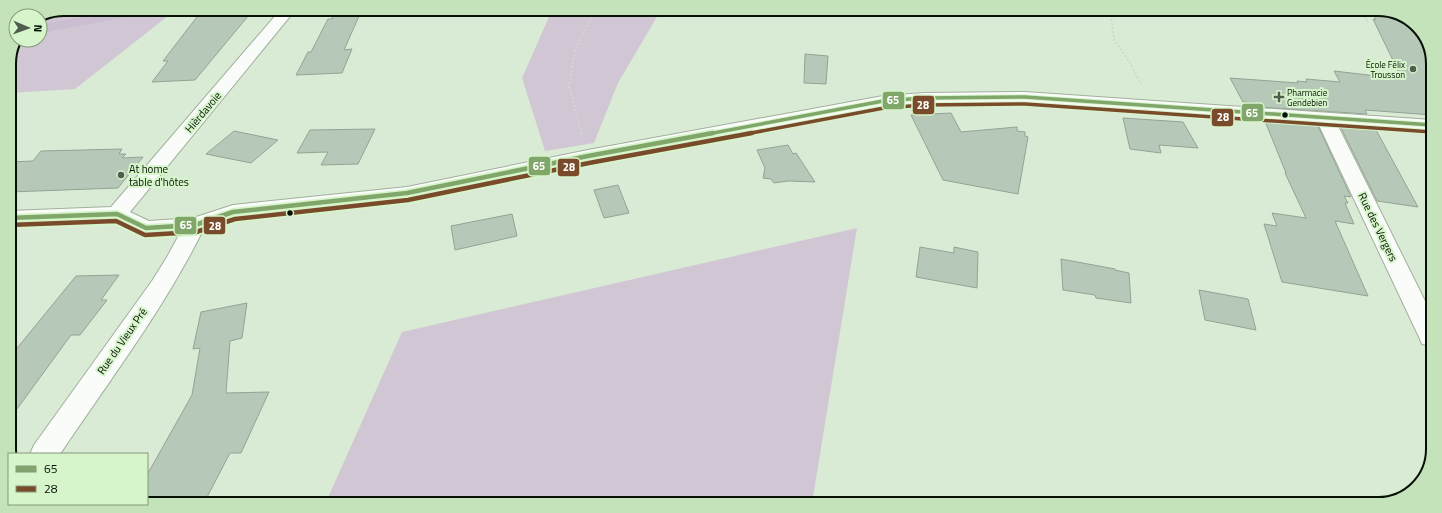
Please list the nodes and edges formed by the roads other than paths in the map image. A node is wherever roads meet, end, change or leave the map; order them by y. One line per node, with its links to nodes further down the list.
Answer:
1 (284, 16): 4 (street, Hièrdavoie)
2 (1325, 118): 3 (street); 6 (street); 7 (street, Rue des Vergers)
3 (1426, 128)
4 (116, 214): 5 (street); 6 (street)
5 (16, 218)
6 (195, 225): 8 (street, Rue du Vieux Pré)
7 (1426, 327)
8 (45, 453)

